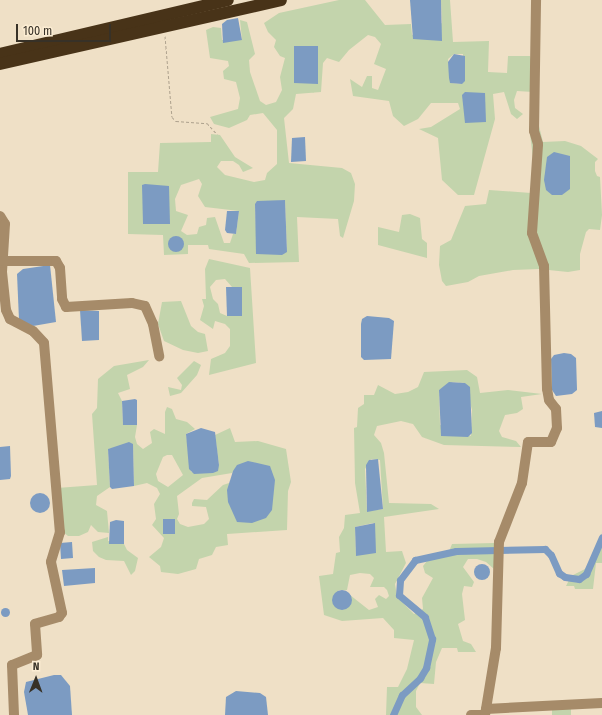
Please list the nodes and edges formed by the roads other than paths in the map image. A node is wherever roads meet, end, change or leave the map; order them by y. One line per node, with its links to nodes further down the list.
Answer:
1 (228, 0): 4 (highway)
2 (281, 0): 5 (highway)
3 (536, 0): 11 (street)
4 (0, 54)
5 (0, 64)
6 (0, 216): 7 (street)
7 (3, 261): 8 (street); 9 (street)
8 (3, 307): 12 (street)
9 (159, 356)
10 (602, 703): 11 (street)
11 (485, 713): 13 (street)
12 (14, 715)
13 (471, 715)

